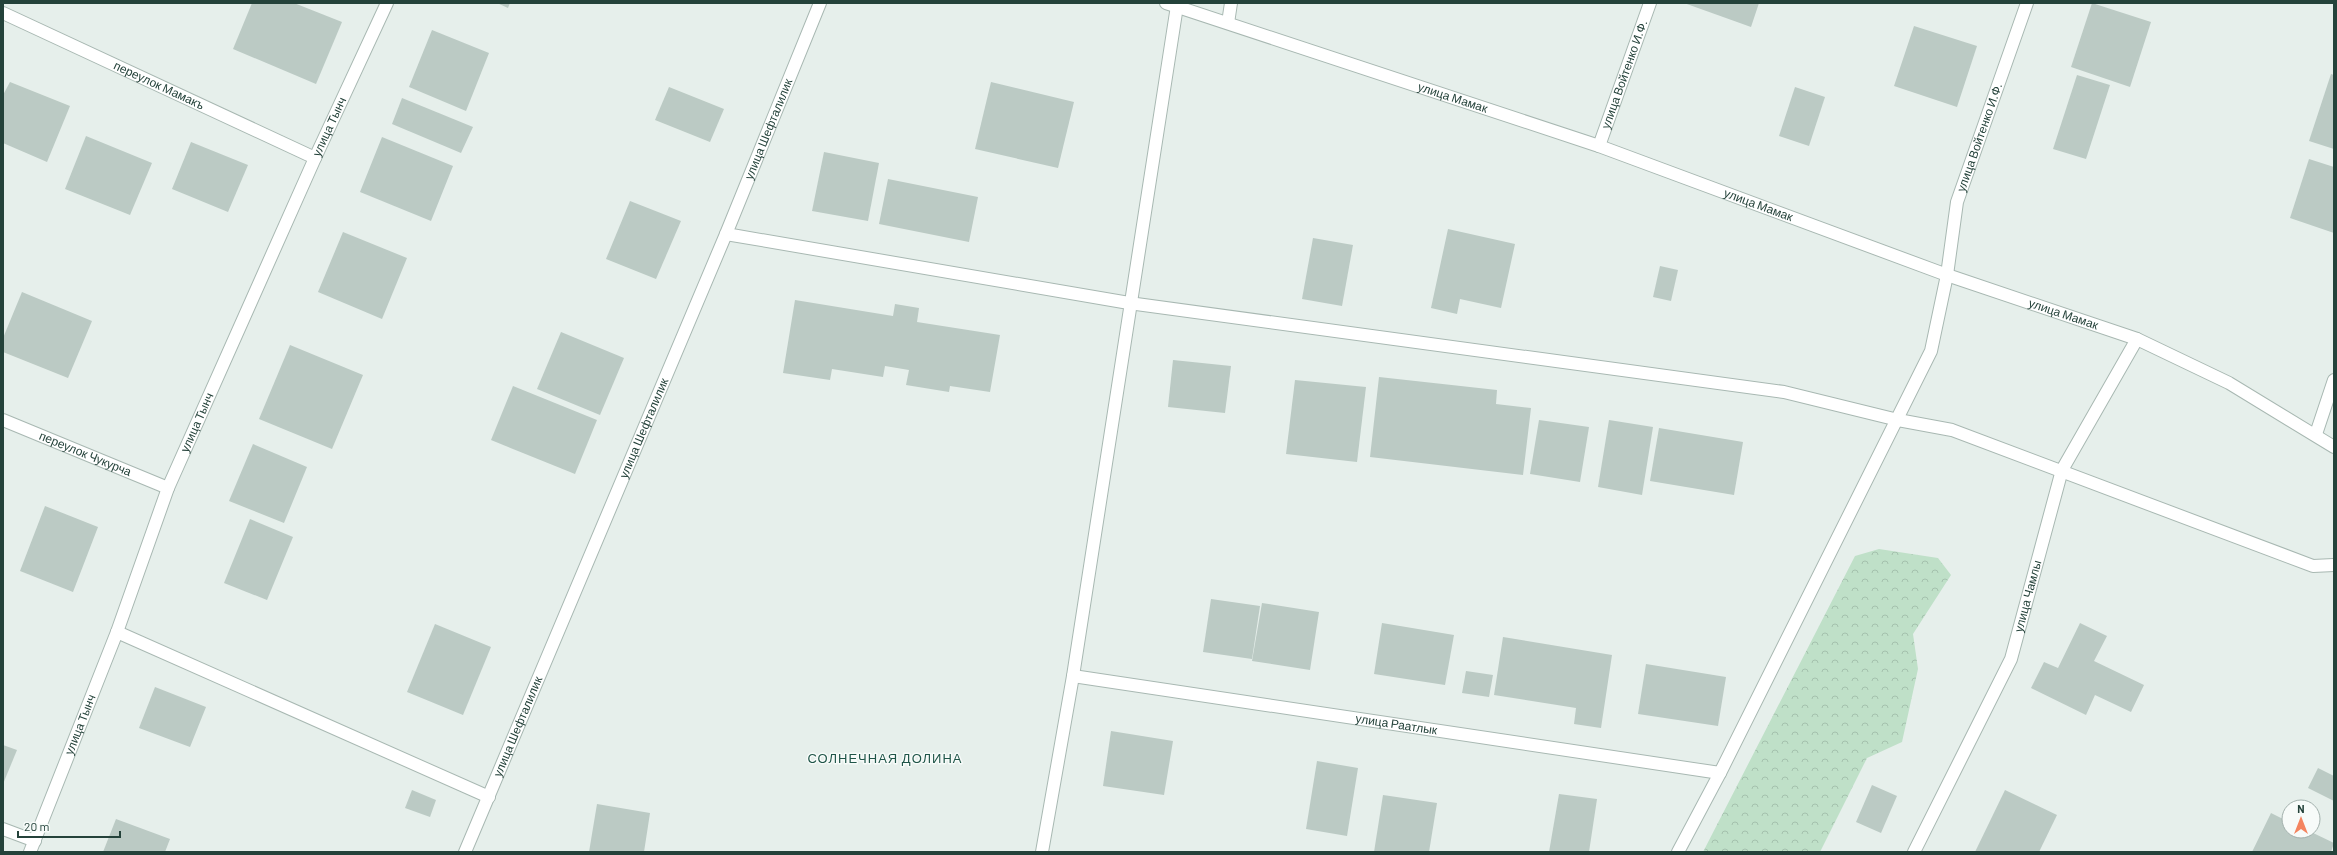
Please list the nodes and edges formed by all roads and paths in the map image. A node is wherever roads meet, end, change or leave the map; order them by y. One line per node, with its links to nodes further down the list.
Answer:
1 (387, 3): 10 (street, улица Тынч)
2 (820, 3): 11 (street, улица Шефталилик)
3 (1231, 3): 8 (street)
4 (1650, 3): 9 (street, улица Войтенко И.Ф.)
5 (2027, 3): 12 (street, улица Войтенко И.Ф.)
6 (1171, 5): 8 (street, улица Мамак); 13 (street)
7 (3, 13): 10 (street, переулок Мамакъ)
8 (1228, 23): 9 (street, улица Мамак)
9 (1599, 146): 12 (street, улица Мамак)
10 (315, 158): 21 (street, улица Тынч)
11 (726, 234): 13 (street); 26 (street, улица Шефталилик)
12 (1947, 274): 14 (street, улица Мамак); 17 (street, улица Войтенко И.Ф.)
13 (1129, 303): 17 (street); 24 (street)
14 (2137, 339): 18 (street, улица Мамак); 20 (street, улица Чамлы)
15 (2334, 380): 18 (street)
16 (3, 420): 21 (street, переулок Чукурча)
17 (1898, 420): 20 (street); 25 (street, улица Войтенко И.Ф.)
18 (2316, 434): 19 (street, улица Мамак)
19 (2334, 447)
20 (2062, 470): 22 (street); 32 (street, улица Чамлы)
21 (168, 488): 23 (street, улица Тынч)
22 (2334, 566)
23 (117, 632): 26 (street); 28 (street, улица Тынч)
24 (1073, 676): 25 (street, улица Раатлык); 30 (street)
25 (1720, 773): 31 (street, улица Войтенко И.Ф.)
26 (489, 797): 29 (street, улица Шефталилик)
27 (3, 829): 28 (street)
28 (33, 847)
29 (465, 852)
30 (1042, 852)
31 (1678, 852)
32 (1914, 852)

